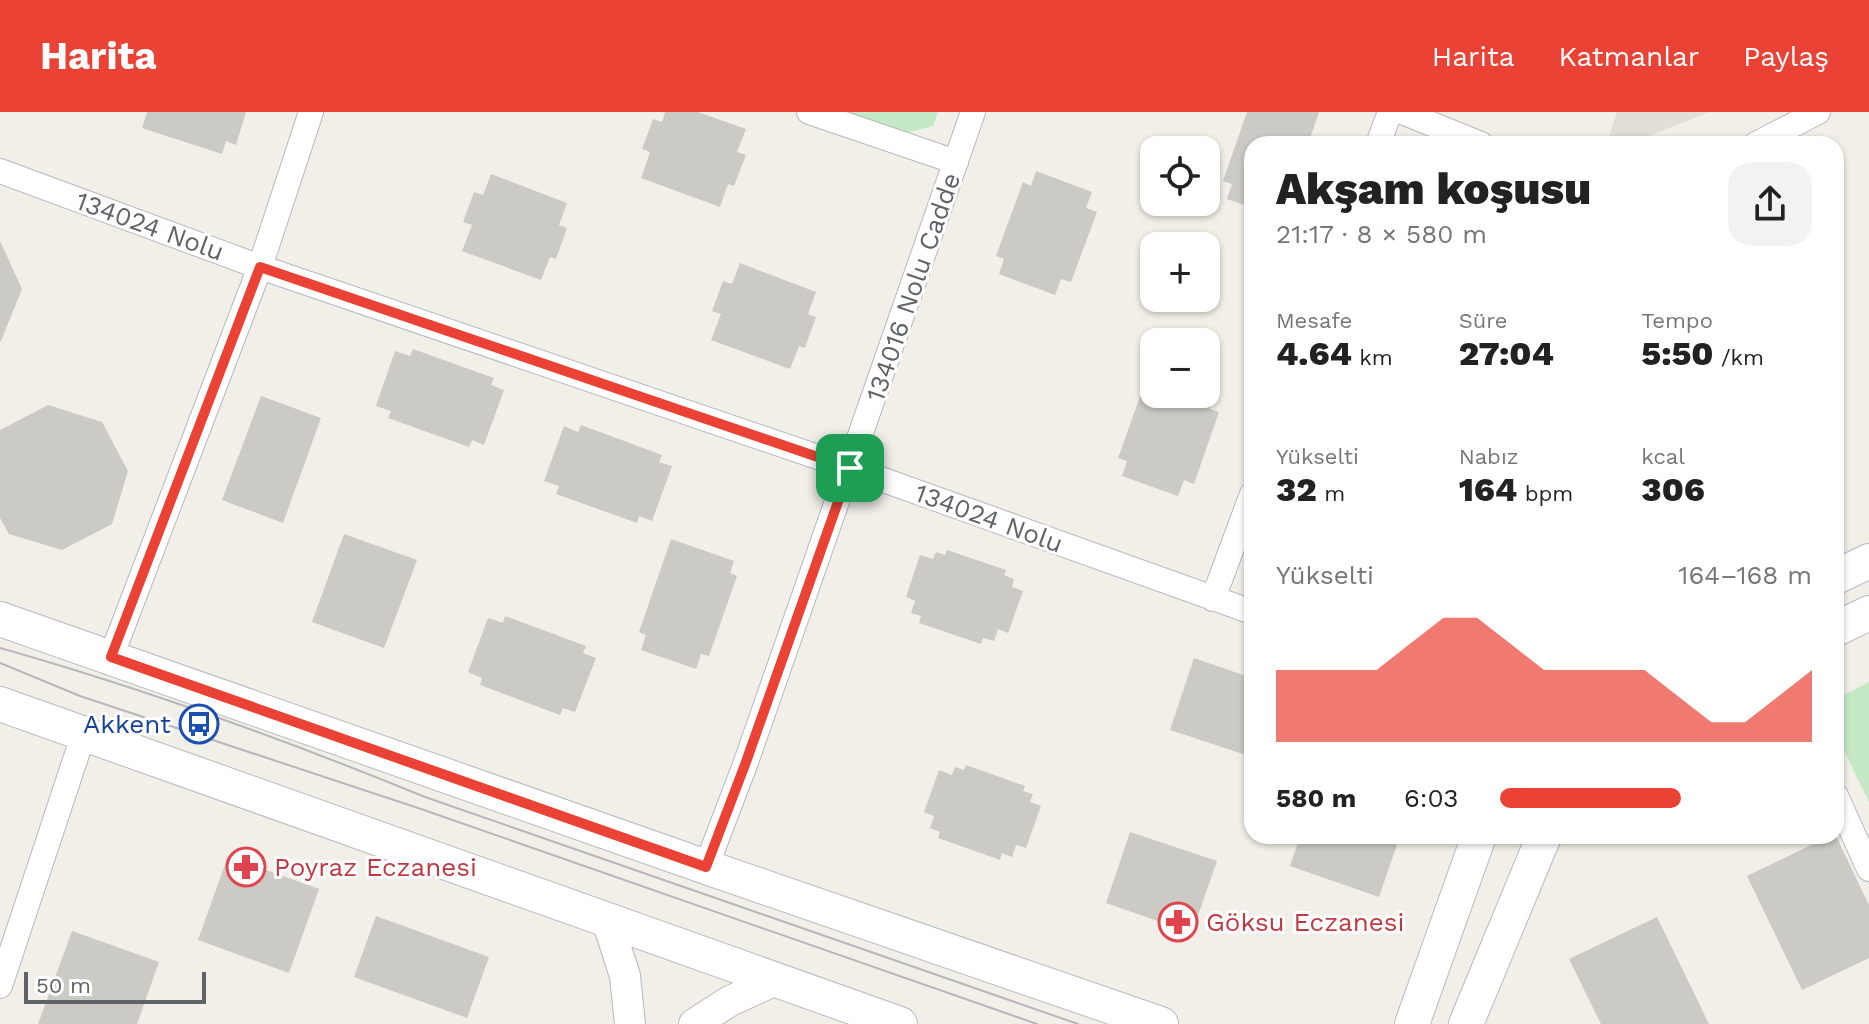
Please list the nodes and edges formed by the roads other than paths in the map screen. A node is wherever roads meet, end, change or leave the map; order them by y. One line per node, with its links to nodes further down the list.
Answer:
1 (311, 112): 12 (street)
2 (809, 112): 10 (street)
3 (973, 112): 10 (street, 134016 Nolu Cadde)
4 (1390, 112): 7 (street)
5 (1402, 112): 8 (street)
6 (1818, 112): 9 (street)
7 (1381, 136)
8 (1461, 136)
9 (1772, 136)
10 (956, 162): 13 (street, 134016 Nolu Cadde)
11 (0, 171): 12 (street, 134024 Nolu)
12 (260, 267): 13 (street, 134024 Nolu); 22 (street)
13 (850, 468): 17 (street, 134024 Nolu); 28 (street, 134016 Nolu Cadde)
14 (1244, 516): 17 (street)
15 (1869, 561): 16 (main road)
16 (1844, 573)
17 (1213, 599): 18 (street, 134024 Nolu)
18 (1244, 609)
19 (1869, 613): 21 (main road)
20 (0, 619): 22 (main road)
21 (1844, 625)
22 (111, 657): 28 (main road)
23 (0, 704): 24 (main road)
24 (84, 733): 30 (main road); 32 (street)
25 (1844, 814): 29 (street)
26 (1476, 844): 33 (main road)
27 (1541, 844): 39 (main road)
28 (706, 867): 37 (main road)
29 (1869, 869)
30 (607, 920): 31 (main road); 34 (street)
31 (776, 980): 35 (street); 36 (main road)
32 (0, 986)
33 (1416, 1013): 38 (main road)
34 (630, 1024)
35 (694, 1024)
36 (900, 1024)
37 (1161, 1024)
38 (1391, 1024)
39 (1466, 1024)

